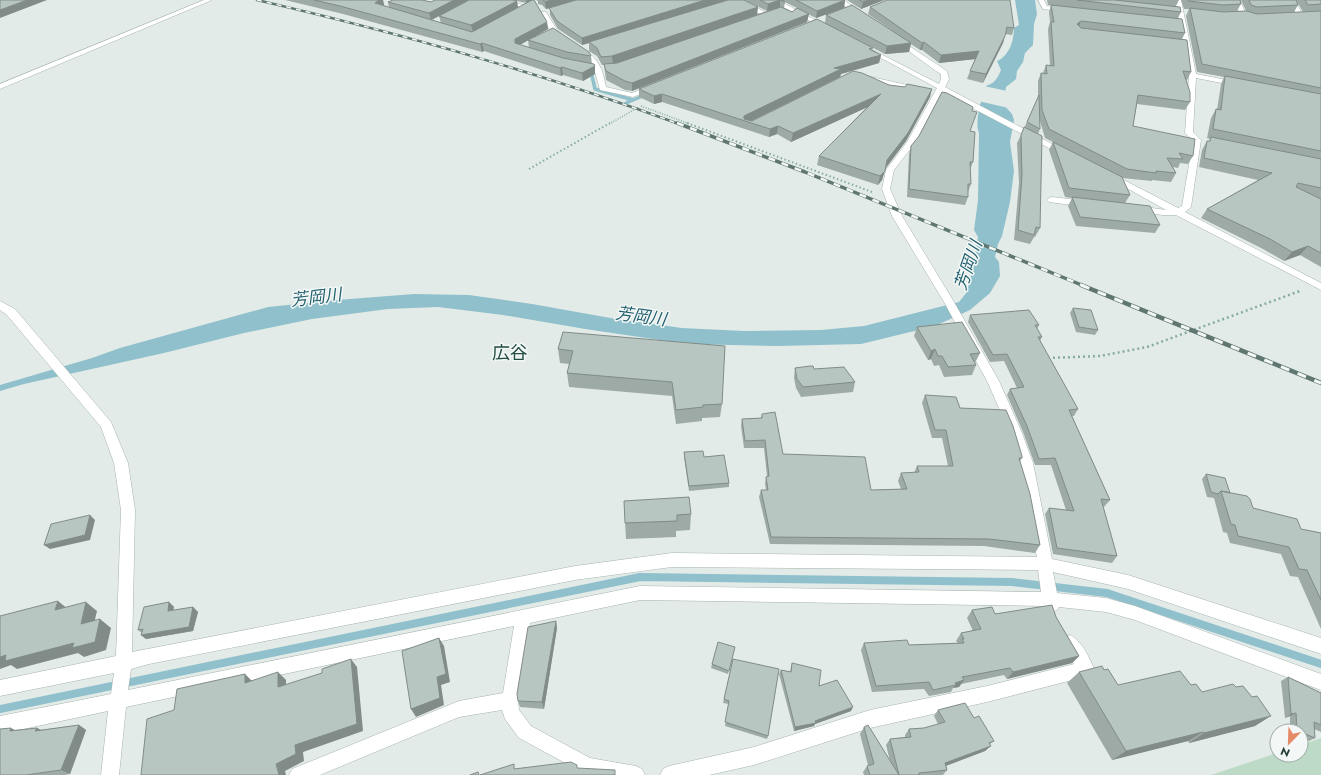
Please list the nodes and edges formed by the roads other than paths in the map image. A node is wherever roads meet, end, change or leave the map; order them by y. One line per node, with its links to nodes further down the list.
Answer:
1 (209, 0): 28 (street)
2 (497, 0): 10 (street)
3 (773, 0): 18 (street)
4 (840, 0): 15 (street)
5 (1041, 0): 11 (street)
6 (1178, 0): 13 (street)
7 (1238, 0): 16 (street)
8 (1292, 0): 17 (street)
9 (735, 1): 18 (street)
10 (528, 6): 14 (street); 23 (street)
11 (1076, 11)
12 (1173, 11): 13 (street)
13 (1184, 12): 25 (street)
14 (514, 14)
15 (863, 15)
16 (1235, 15)
17 (1292, 16)
18 (820, 21): 19 (street)
19 (837, 33)
20 (892, 36): 29 (street)
21 (858, 44): 29 (street)
22 (588, 47): 23 (street)
23 (581, 49): 26 (street)
24 (854, 74): 29 (street)
25 (1193, 75): 27 (street); 31 (street)
26 (664, 84)
27 (1243, 85)
28 (0, 88)
29 (940, 90): 32 (street); 40 (street)
30 (1180, 136): 31 (street)
31 (1201, 141): 37 (street)
32 (1071, 156)
33 (1099, 171): 37 (street)
34 (1052, 200): 35 (street)
35 (1092, 205)
36 (1131, 209): 37 (street)
37 (1177, 212): 38 (street)
38 (1319, 286)
39 (0, 305): 43 (street)
40 (1048, 584): 41 (street); 42 (street); 43 (street); 44 (street); 52 (street)
41 (523, 617): 46 (street); 47 (street)
42 (1321, 646)
43 (124, 662): 45 (street); 46 (street)
44 (1321, 682)
45 (0, 688)
46 (118, 699): 48 (street); 49 (street)
47 (510, 700): 50 (street); 51 (street)
48 (0, 725)
49 (110, 775)
50 (298, 775)
51 (636, 775)
52 (669, 775)

